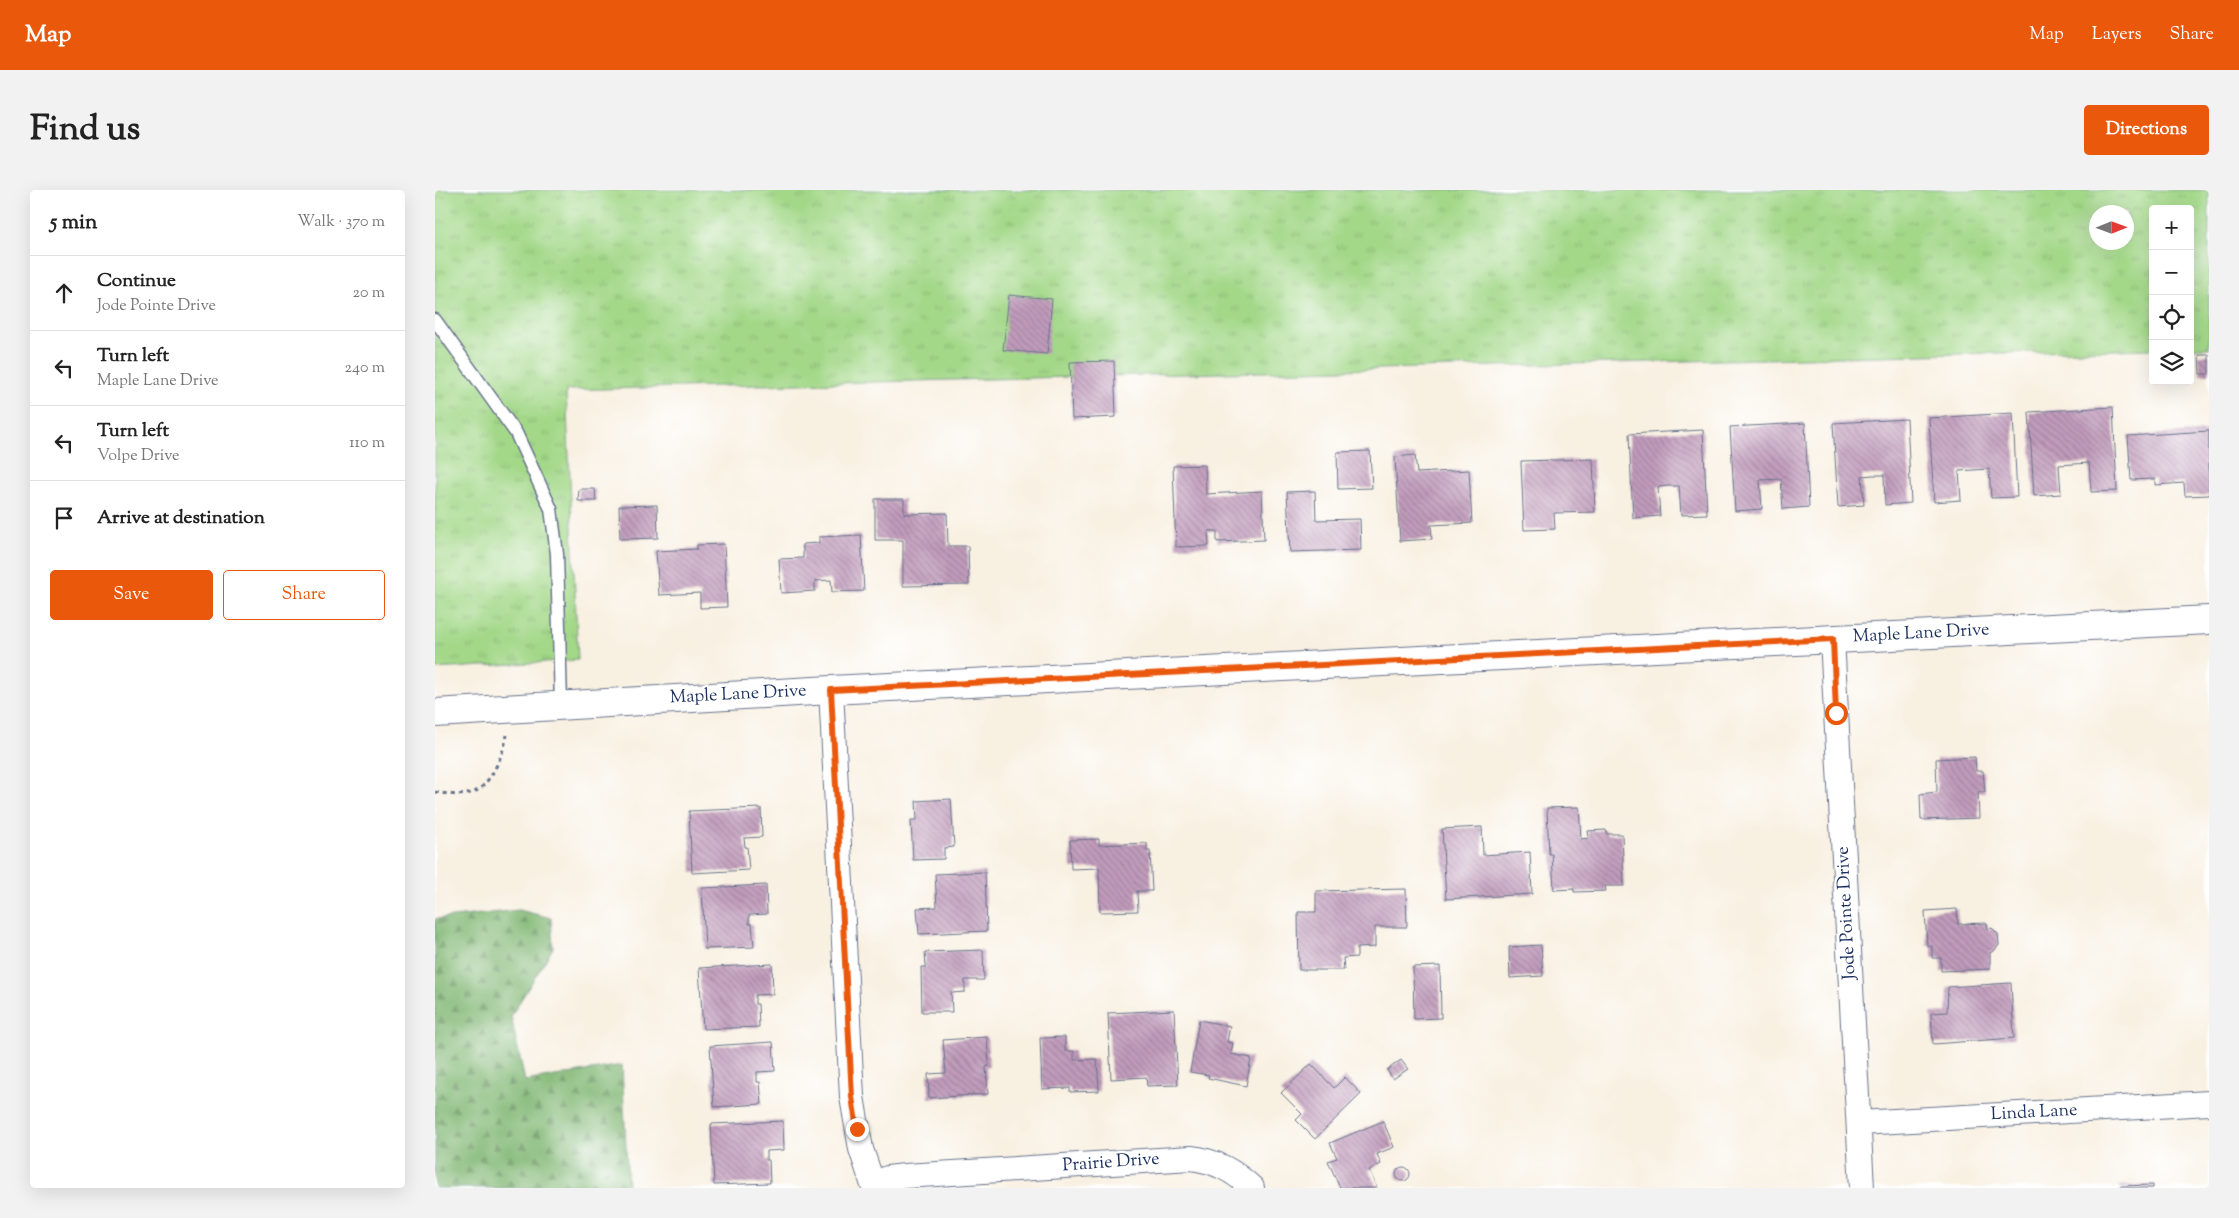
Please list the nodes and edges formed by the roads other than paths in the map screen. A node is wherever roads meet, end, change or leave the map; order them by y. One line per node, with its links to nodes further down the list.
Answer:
1 (435, 320): 5 (lane)
2 (2209, 620): 3 (street, Maple Lane Drive)
3 (1833, 639): 4 (street, Maple Lane Drive); 8 (street, Jode Pointe Drive)
4 (831, 690): 5 (street, Maple Lane Drive); 9 (street)
5 (561, 704): 6 (street, Maple Lane Drive)
6 (435, 712)
7 (2209, 1104): 8 (street, Linda Lane)
8 (1859, 1123): 11 (street, Jode Pointe Drive)
9 (874, 1186): 10 (street, Prairie Drive)
10 (1253, 1188)
11 (1862, 1188)

